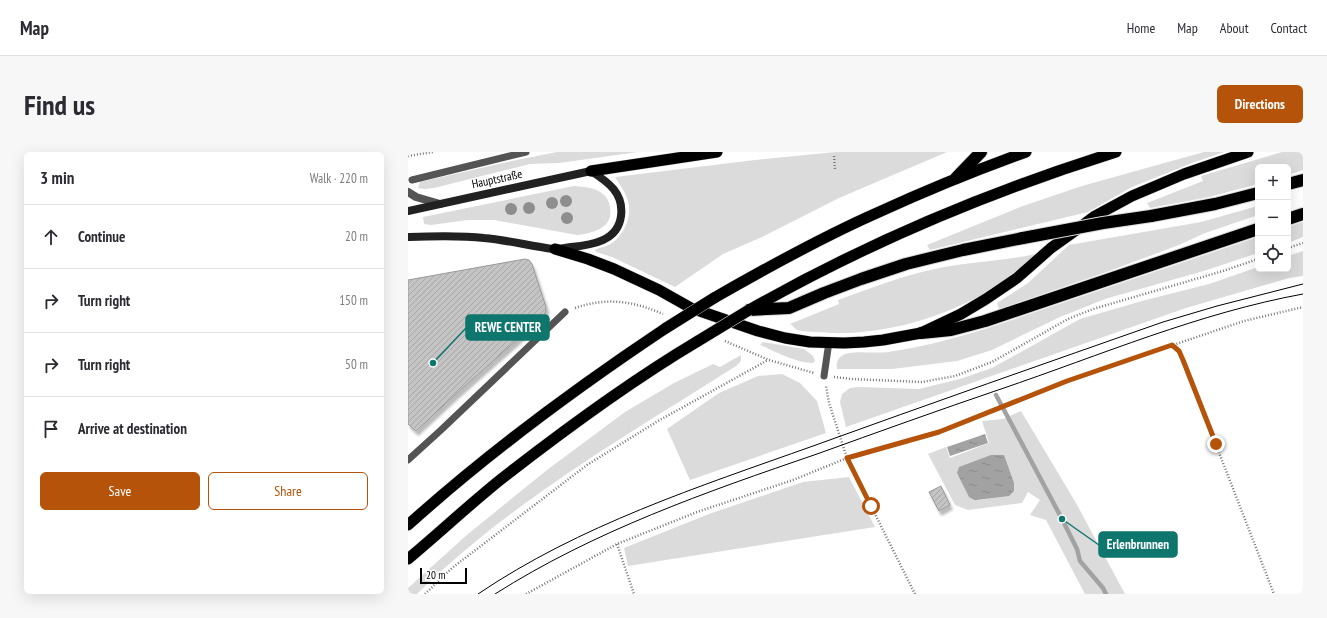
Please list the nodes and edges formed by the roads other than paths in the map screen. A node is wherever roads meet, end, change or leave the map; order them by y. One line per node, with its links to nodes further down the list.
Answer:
1 (526, 152): 9 (lane)
2 (717, 152): 7 (highway)
3 (981, 152): 8 (highway)
4 (1026, 152): 8 (highway)
5 (1116, 152): 21 (highway)
6 (1248, 152): 23 (highway)
7 (591, 171): 14 (main road, Hauptstraße); 20 (main road)
8 (956, 178): 27 (highway, bridge)
9 (412, 180)
10 (1303, 180): 11 (highway)
11 (1291, 183)
12 (408, 192): 14 (street)
13 (1255, 194): 21 (highway, bridge)
14 (440, 204): 15 (main road, Hauptstraße)
15 (408, 211)
16 (1303, 214): 17 (highway)
17 (1291, 218)
18 (1255, 230): 23 (highway)
19 (408, 237): 20 (main road)
20 (555, 249): 24 (highway)
21 (749, 310): 28 (highway, bridge)
22 (565, 312): 26 (lane)
23 (921, 333): 24 (highway)
24 (829, 342): 25 (lane)
25 (824, 376)
26 (408, 460)
27 (408, 525)
28 (408, 559)

